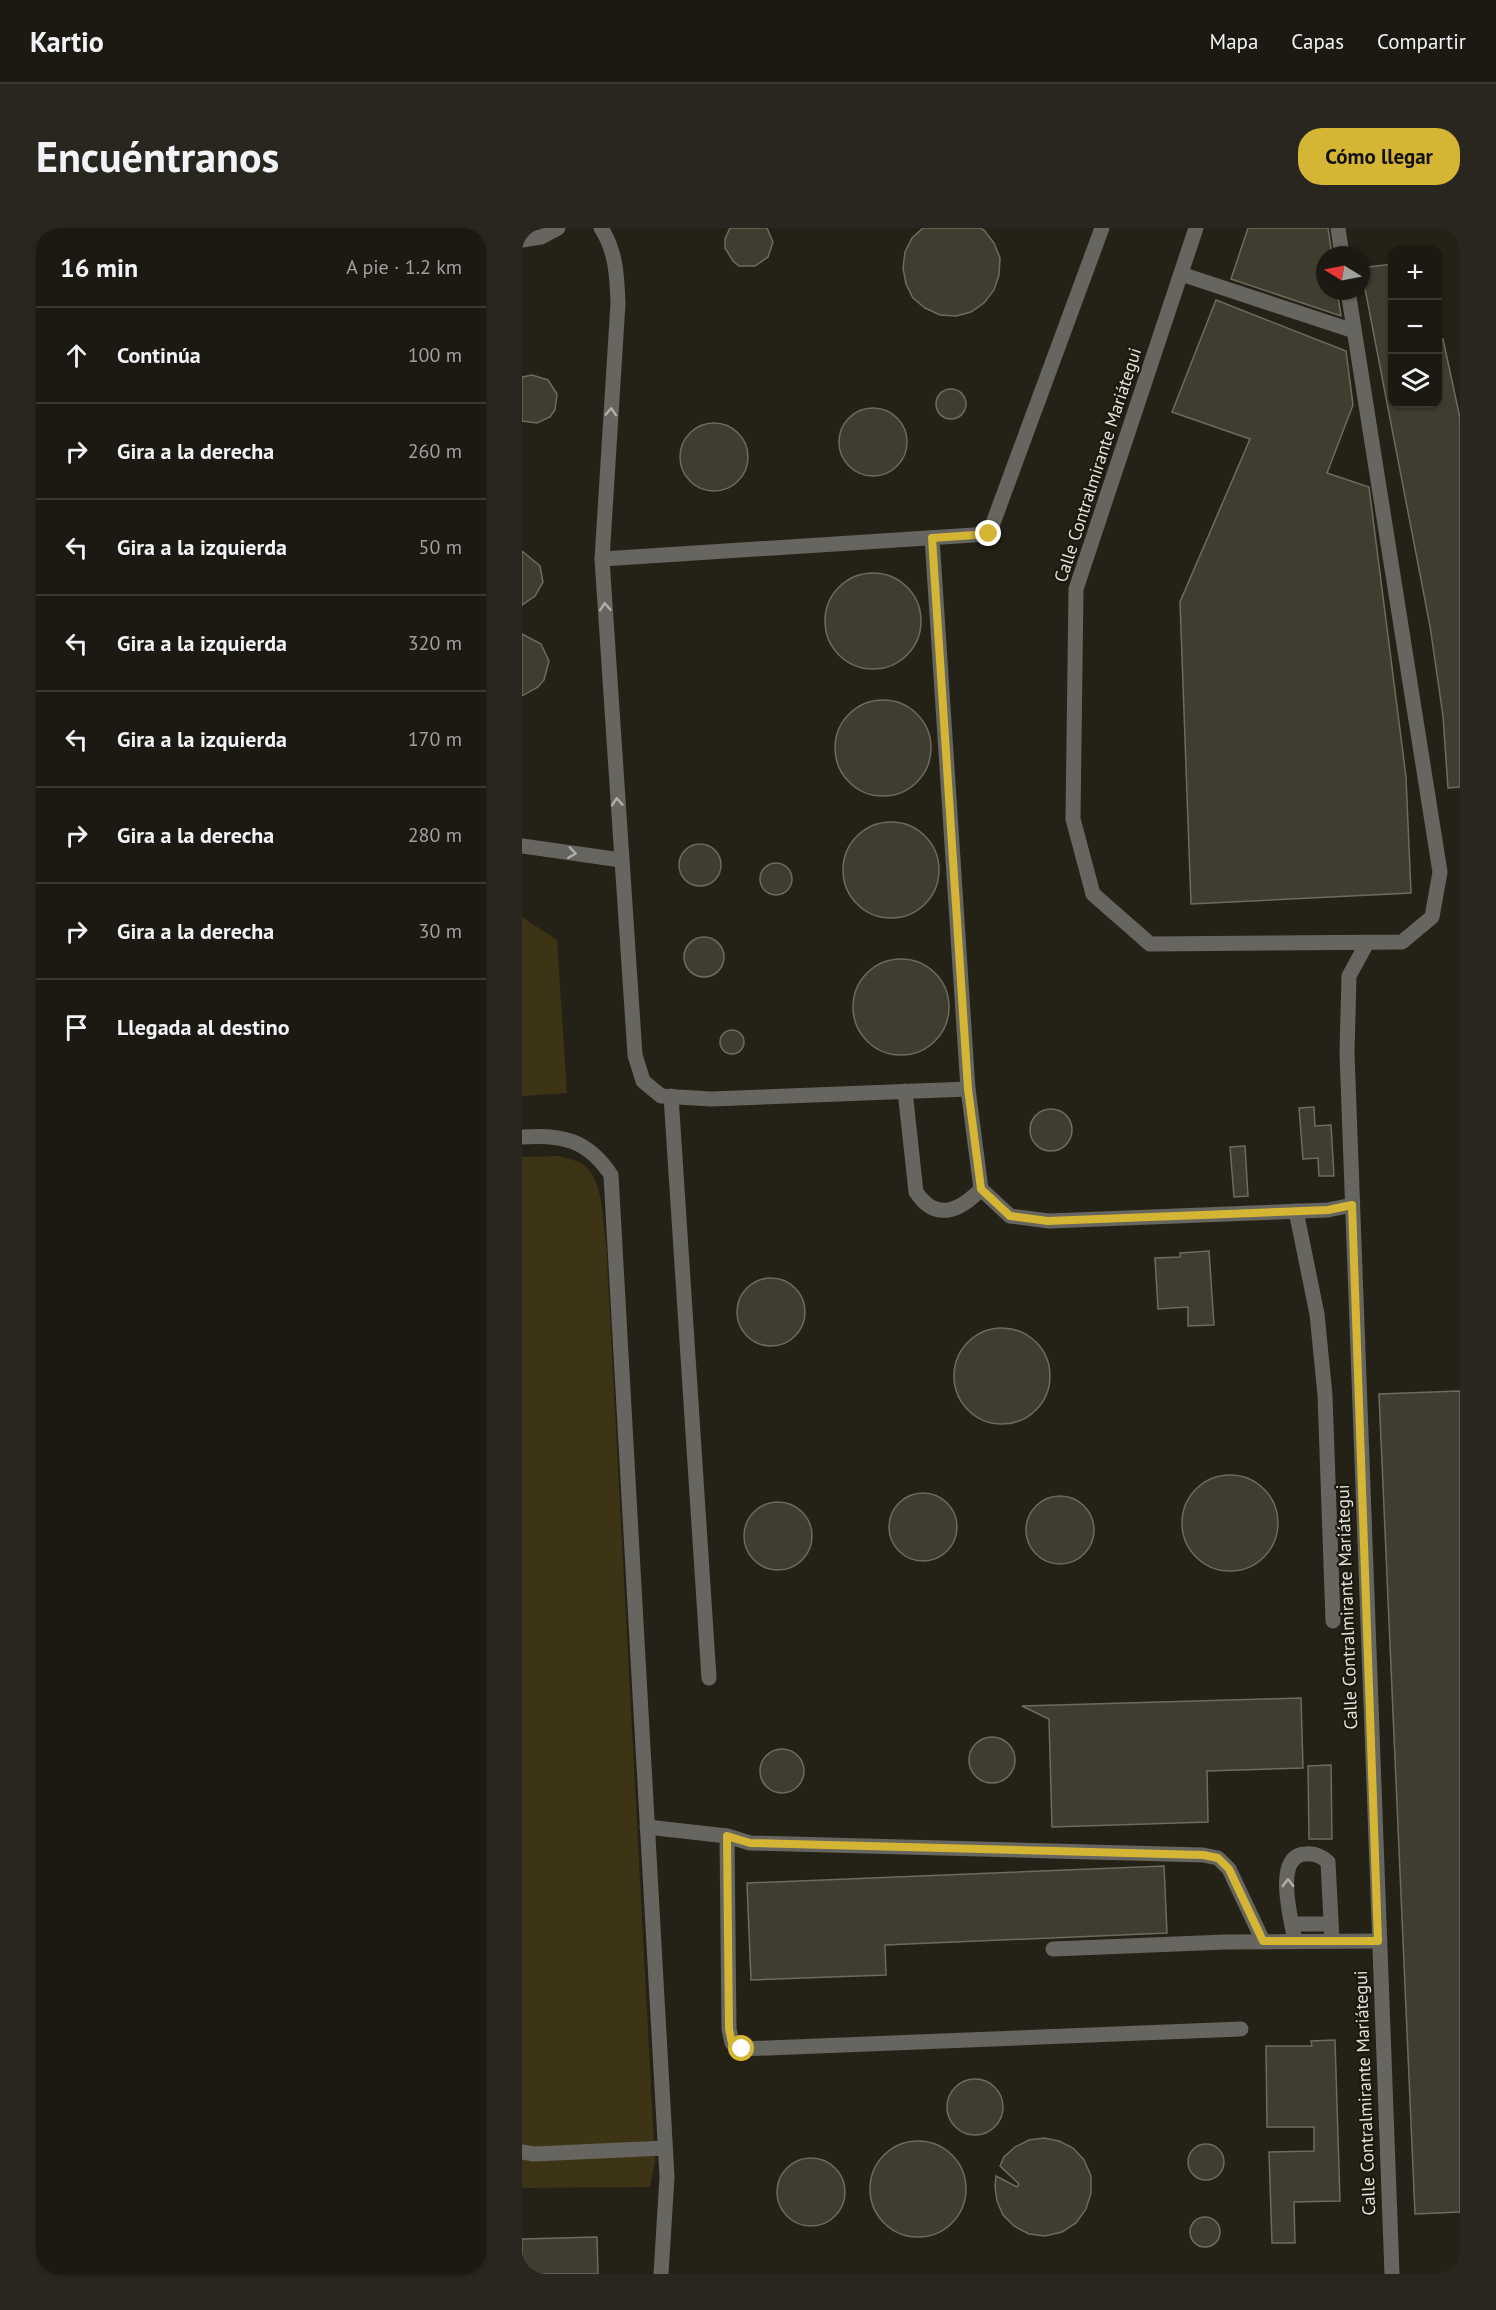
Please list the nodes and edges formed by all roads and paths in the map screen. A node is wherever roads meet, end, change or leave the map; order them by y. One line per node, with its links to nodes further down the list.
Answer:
1 (558, 228): 6 (street)
2 (601, 228): 12 (street, one-way to 2)
3 (1102, 228): 11 (street)
4 (1196, 228): 8 (street, Calle Contralmirante Mariátegui)
5 (1338, 228): 7 (street)
6 (522, 240)
7 (1341, 246)
8 (1181, 274): 10 (street); 15 (street, Calle Contralmirante Mariátegui)
9 (1349, 300): 10 (street, Calle Contralmirante Mariátegui)
10 (1354, 331): 15 (street, Calle Contralmirante Mariátegui)
11 (932, 538): 12 (street); 16 (street)
12 (602, 559): 14 (street, one-way to 12)
13 (522, 846): 14 (street, one-way to 14)
14 (621, 860): 18 (street)
15 (1367, 943): 21 (street, Calle Contralmirante Mariátegui)
16 (968, 1089): 17 (street); 20 (street)
17 (904, 1091): 18 (street); 20 (street)
18 (671, 1096): 24 (street)
19 (522, 1137): 25 (street)
20 (981, 1189): 22 (street)
21 (1352, 1205): 22 (street); 32 (street, Calle Contralmirante Mariátegui)
22 (1296, 1212): 23 (street)
23 (1333, 1621)
24 (709, 1678)
25 (647, 1827): 26 (street); 35 (street)
26 (727, 1836): 29 (street); 34 (street)
27 (1292, 1924): 28 (street); 28 (street, one-way to 28); 30 (street)
28 (1331, 1924): 31 (street)
29 (1263, 1941): 30 (street); 33 (street)
30 (1295, 1941): 31 (street)
31 (1332, 1941): 32 (street)
32 (1378, 1941): 38 (street, Calle Contralmirante Mariátegui)
33 (1053, 1949)
34 (1241, 2029)
35 (665, 2148): 36 (street); 37 (street)
36 (522, 2152)
37 (661, 2274)
38 (1392, 2274)

